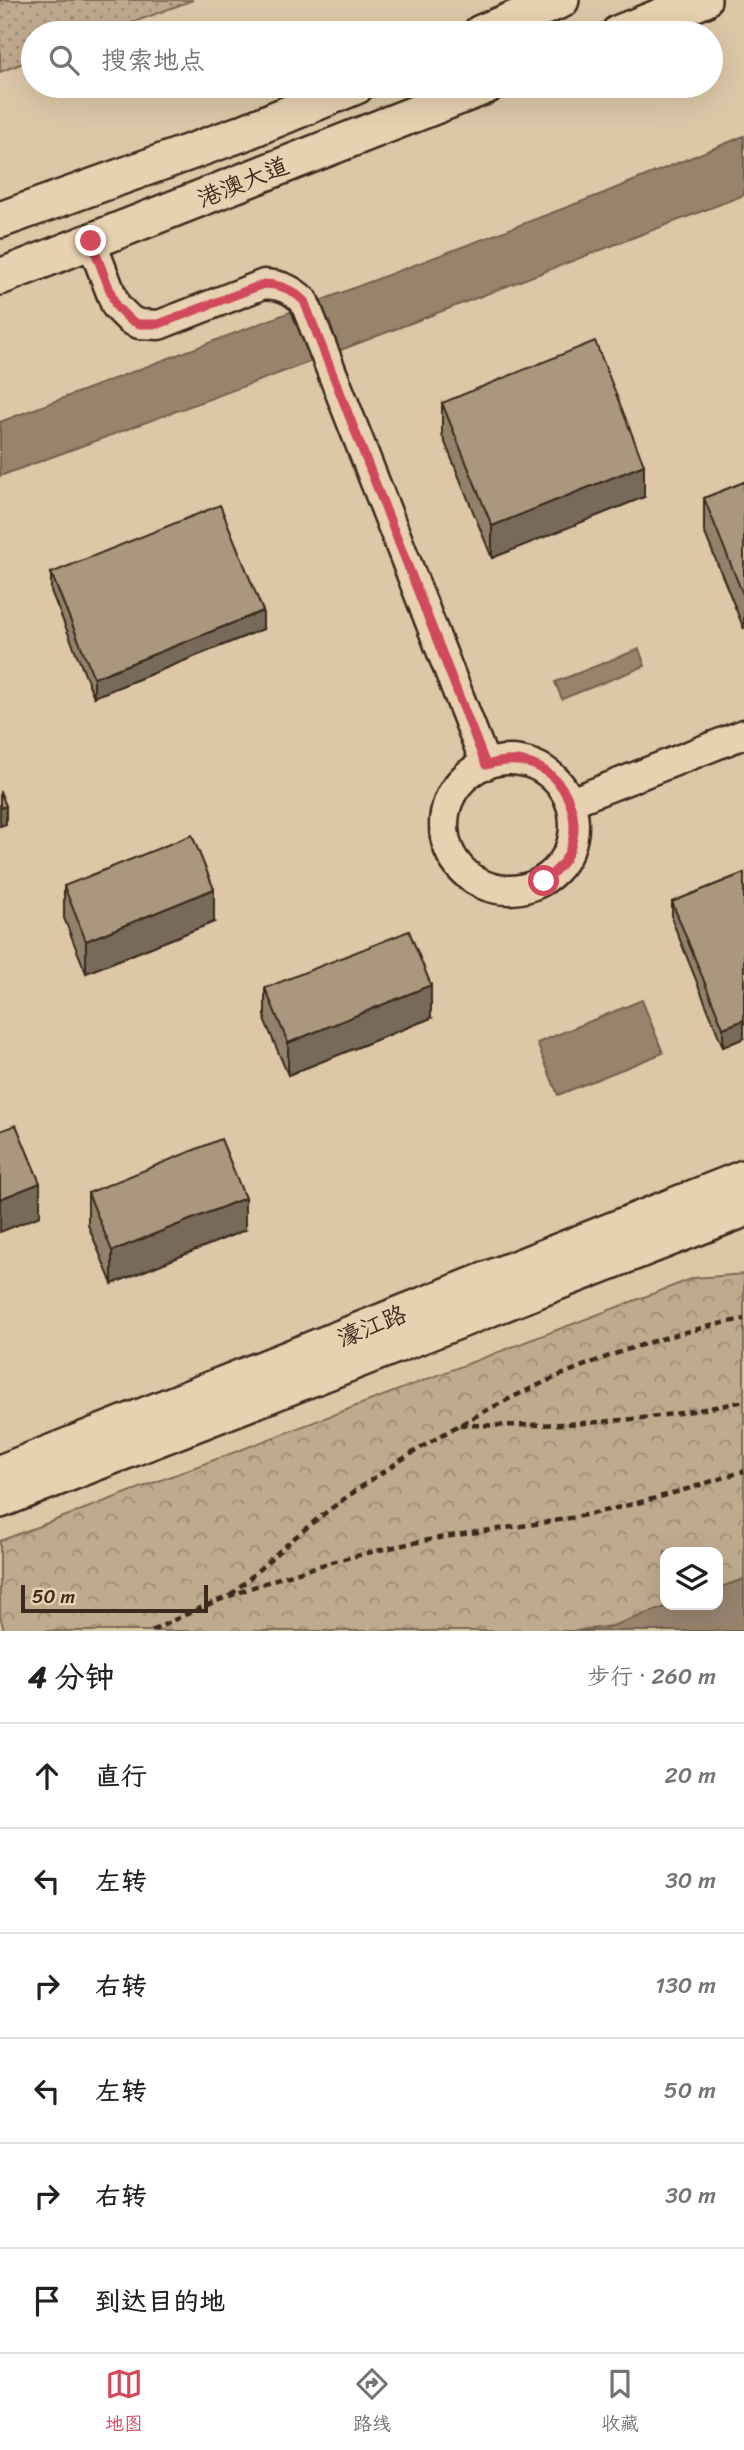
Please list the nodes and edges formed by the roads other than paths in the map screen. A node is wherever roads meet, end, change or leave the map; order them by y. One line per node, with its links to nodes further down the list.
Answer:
1 (561, 0): 3 (main road)
2 (703, 0): 4 (main road)
3 (510, 21)
4 (650, 21)
5 (327, 98): 7 (main road, 港澳大道)
6 (454, 98): 8 (main road, 港澳大道)
7 (0, 220)
8 (91, 241): 9 (main road, 港澳大道); 11 (lane)
9 (0, 277)
10 (744, 734): 12 (lane)
11 (486, 765): 12 (lane); 12 (lane)
12 (570, 802)
13 (744, 1178): 17 (main road, 濠江路)
14 (744, 1209): 16 (main road, 濠江路)
15 (744, 1234): 16 (main road)
16 (630, 1254): 18 (main road, 濠江路)
17 (0, 1474)
18 (0, 1500)

